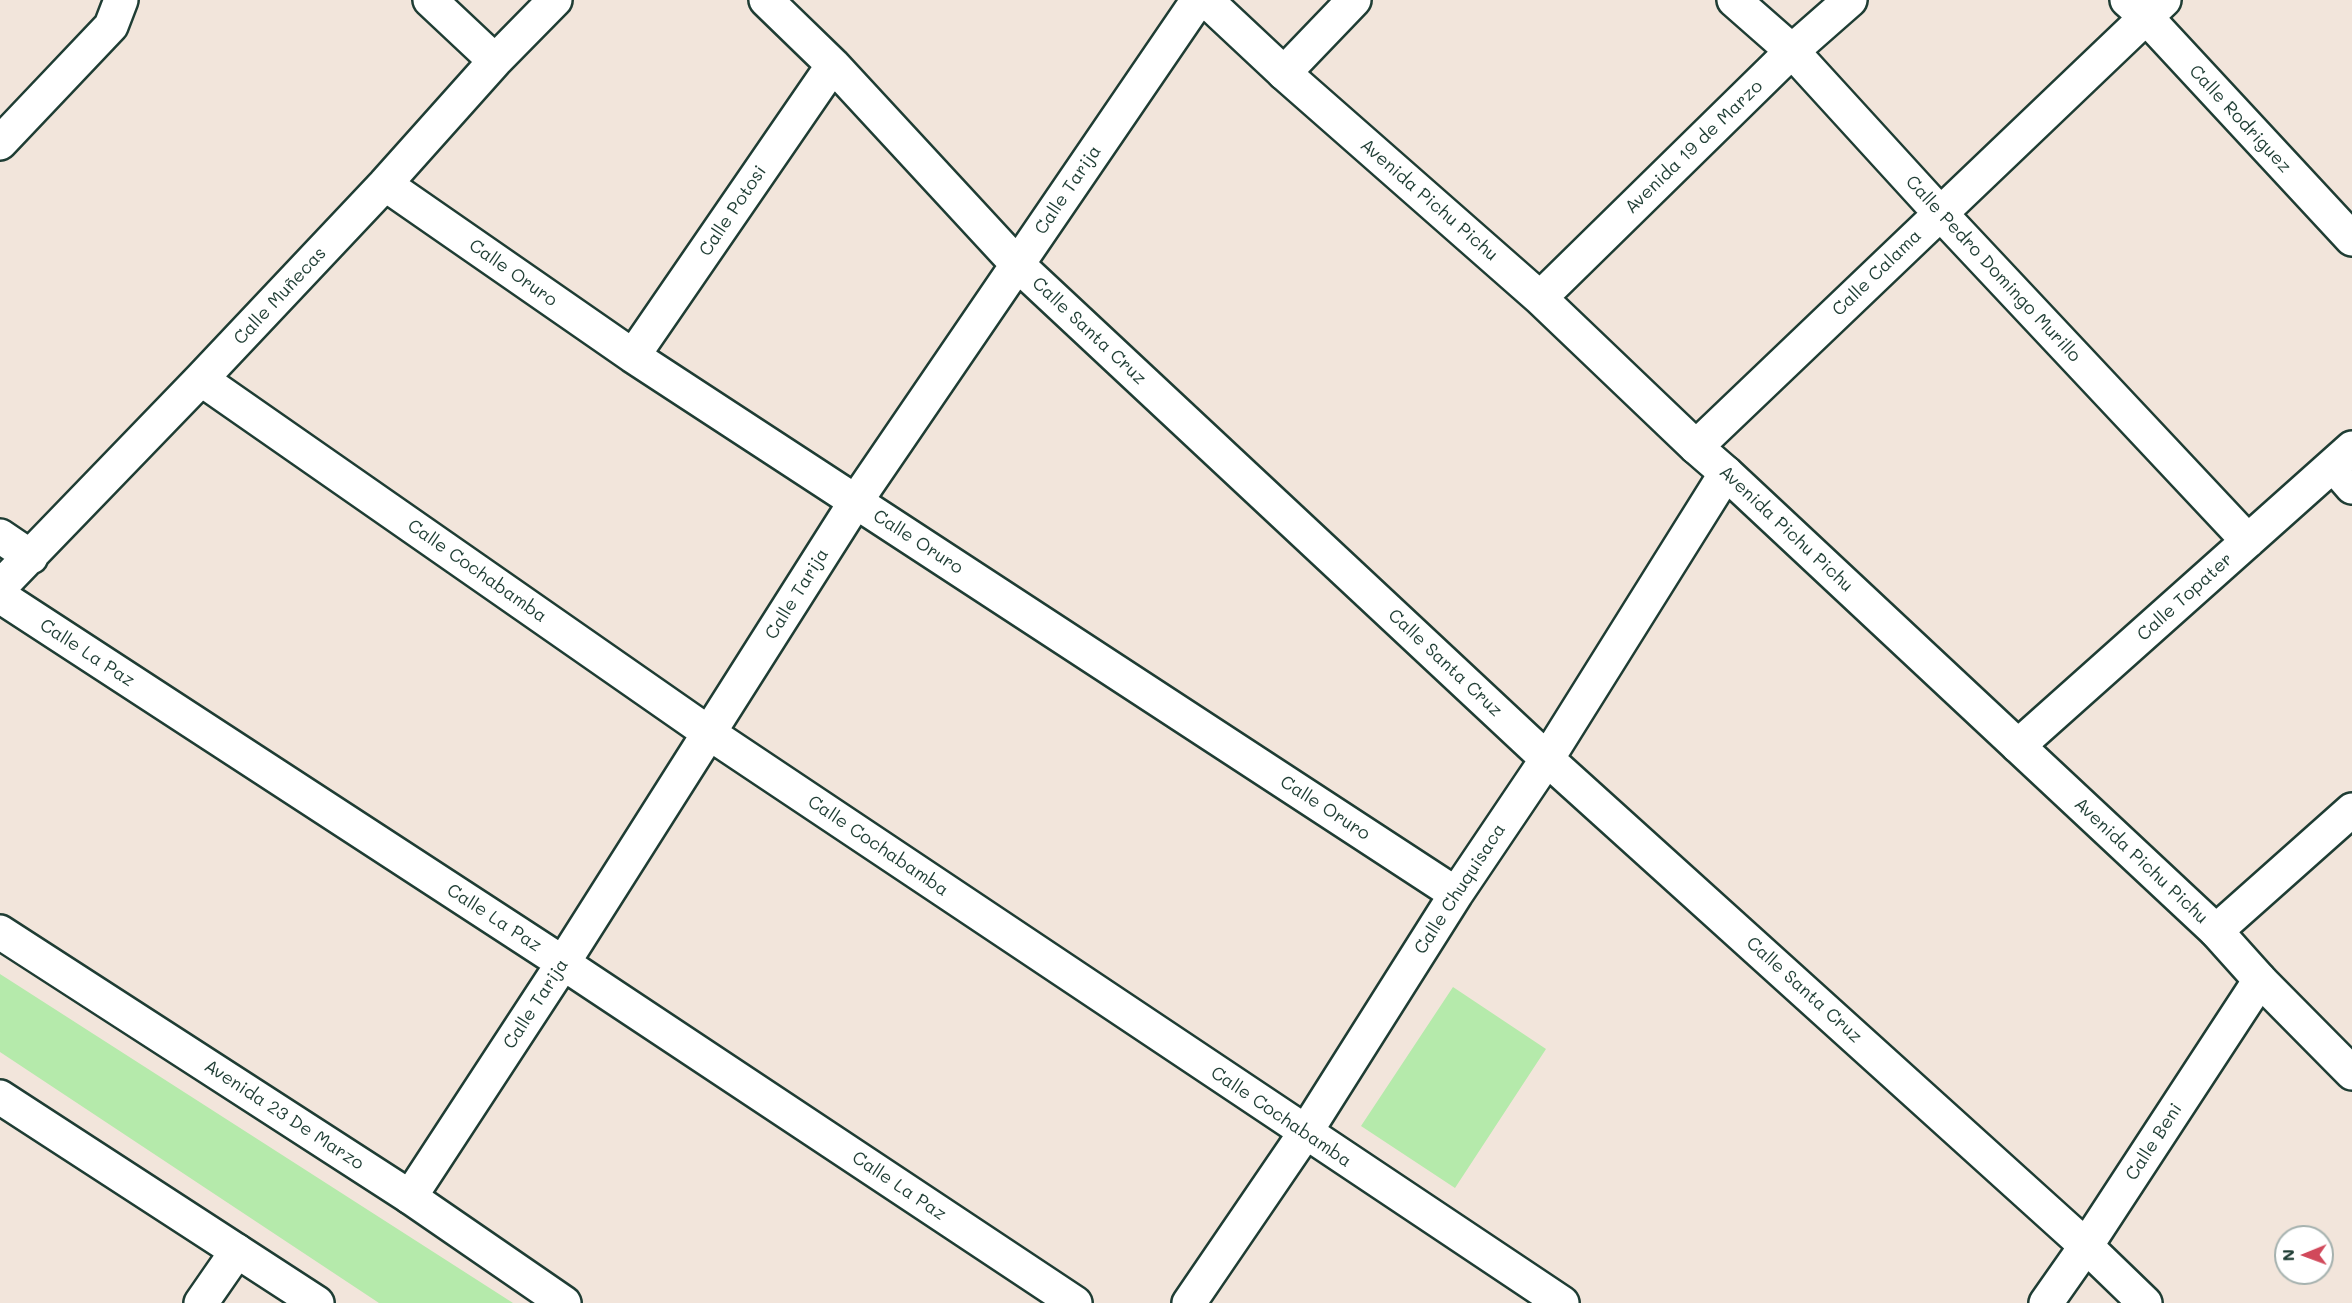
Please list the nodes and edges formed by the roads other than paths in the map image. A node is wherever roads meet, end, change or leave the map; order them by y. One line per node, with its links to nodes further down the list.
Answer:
1 (121, 0): 15 (street)
2 (430, 0): 12 (street)
3 (555, 0): 12 (street, Calle Muñecas)
4 (766, 0): 13 (street, Calle Santa Cruz)
5 (1198, 0): 19 (street, Calle Tarija)
6 (1206, 0): 14 (street, Avenida Pichu Pichu)
7 (1354, 0): 14 (street)
8 (1734, 0): 11 (street, Calle Pedro Domingo Murillo)
9 (1850, 0): 11 (street, Avenida 19 de Marzo)
10 (2146, 6): 17 (street, Calle Calama); 18 (street, Calle Rodriguez)
11 (1792, 51): 17 (street, Calle Pedro Domingo Murillo); 20 (street, Avenida 19 de Marzo)
12 (495, 61): 16 (street, Calle Muñecas)
13 (833, 65): 19 (street, Calle Santa Cruz); 21 (street, Calle Potosi)
14 (1284, 73): 20 (street, Avenida Pichu Pichu)
15 (0, 142)
16 (384, 184): 21 (street, Calle Oruro); 22 (street, Calle Muñecas)
17 (1940, 213): 23 (street, Calle Calama); 28 (street, Calle Pedro Domingo Murillo)
18 (2352, 239)
19 (1017, 264): 26 (street, Calle Tarija); 34 (street, Calle Santa Cruz)
20 (1540, 298): 23 (street, Avenida Pichu Pichu)
21 (633, 356): 26 (street, Calle Oruro)
22 (201, 379): 29 (street, Calle Muñecas); 32 (street, Calle Cochabamba)
23 (1695, 447): 25 (street, Avenida Pichu Pichu)
24 (2346, 467): 28 (street, Calle Topater)
25 (1726, 473): 33 (street, Avenida Pichu Pichu); 34 (street, Calle Chuquisaca)
26 (856, 501): 32 (street, Calle Tarija); 36 (street, Calle Oruro)
27 (0, 536): 29 (street)
28 (2248, 541): 33 (street, Calle Topater)
29 (32, 557): 30 (street, Calle Muñecas)
30 (0, 587)
31 (0, 596): 39 (street, Calle La Paz)
32 (709, 733): 39 (street, Calle Tarija); 43 (street, Calle Cochabamba)
33 (2018, 746): 37 (street, Avenida Pichu Pichu)
34 (1547, 759): 36 (street, Calle Chuquisaca); 45 (street, Calle Santa Cruz)
35 (2352, 810): 37 (street)
36 (1456, 894): 43 (street, Calle Chuquisaca)
37 (2216, 931): 40 (street, Avenida Pichu Pichu)
38 (0, 932): 44 (street, Avenida 23 De Marzo)
39 (563, 963): 44 (street, Calle Tarija); 50 (street, Calle La Paz)
40 (2260, 980): 41 (street, Avenida Pichu Pichu); 45 (street, Calle Beni)
41 (2352, 1073)
42 (0, 1097): 46 (street)
43 (1305, 1133): 51 (street, Calle Chuquisaca); 52 (street, Calle Cochabamba)
44 (410, 1197): 49 (street, Avenida 23 De Marzo)
45 (2086, 1246): 53 (street, Calle Beni); 54 (street, Calle Santa Cruz)
46 (237, 1251): 47 (street); 48 (street)
47 (201, 1303)
48 (317, 1303)
49 (564, 1303)
50 (1075, 1303)
51 (1189, 1303)
52 (1562, 1303)
53 (2046, 1303)
54 (2145, 1303)

